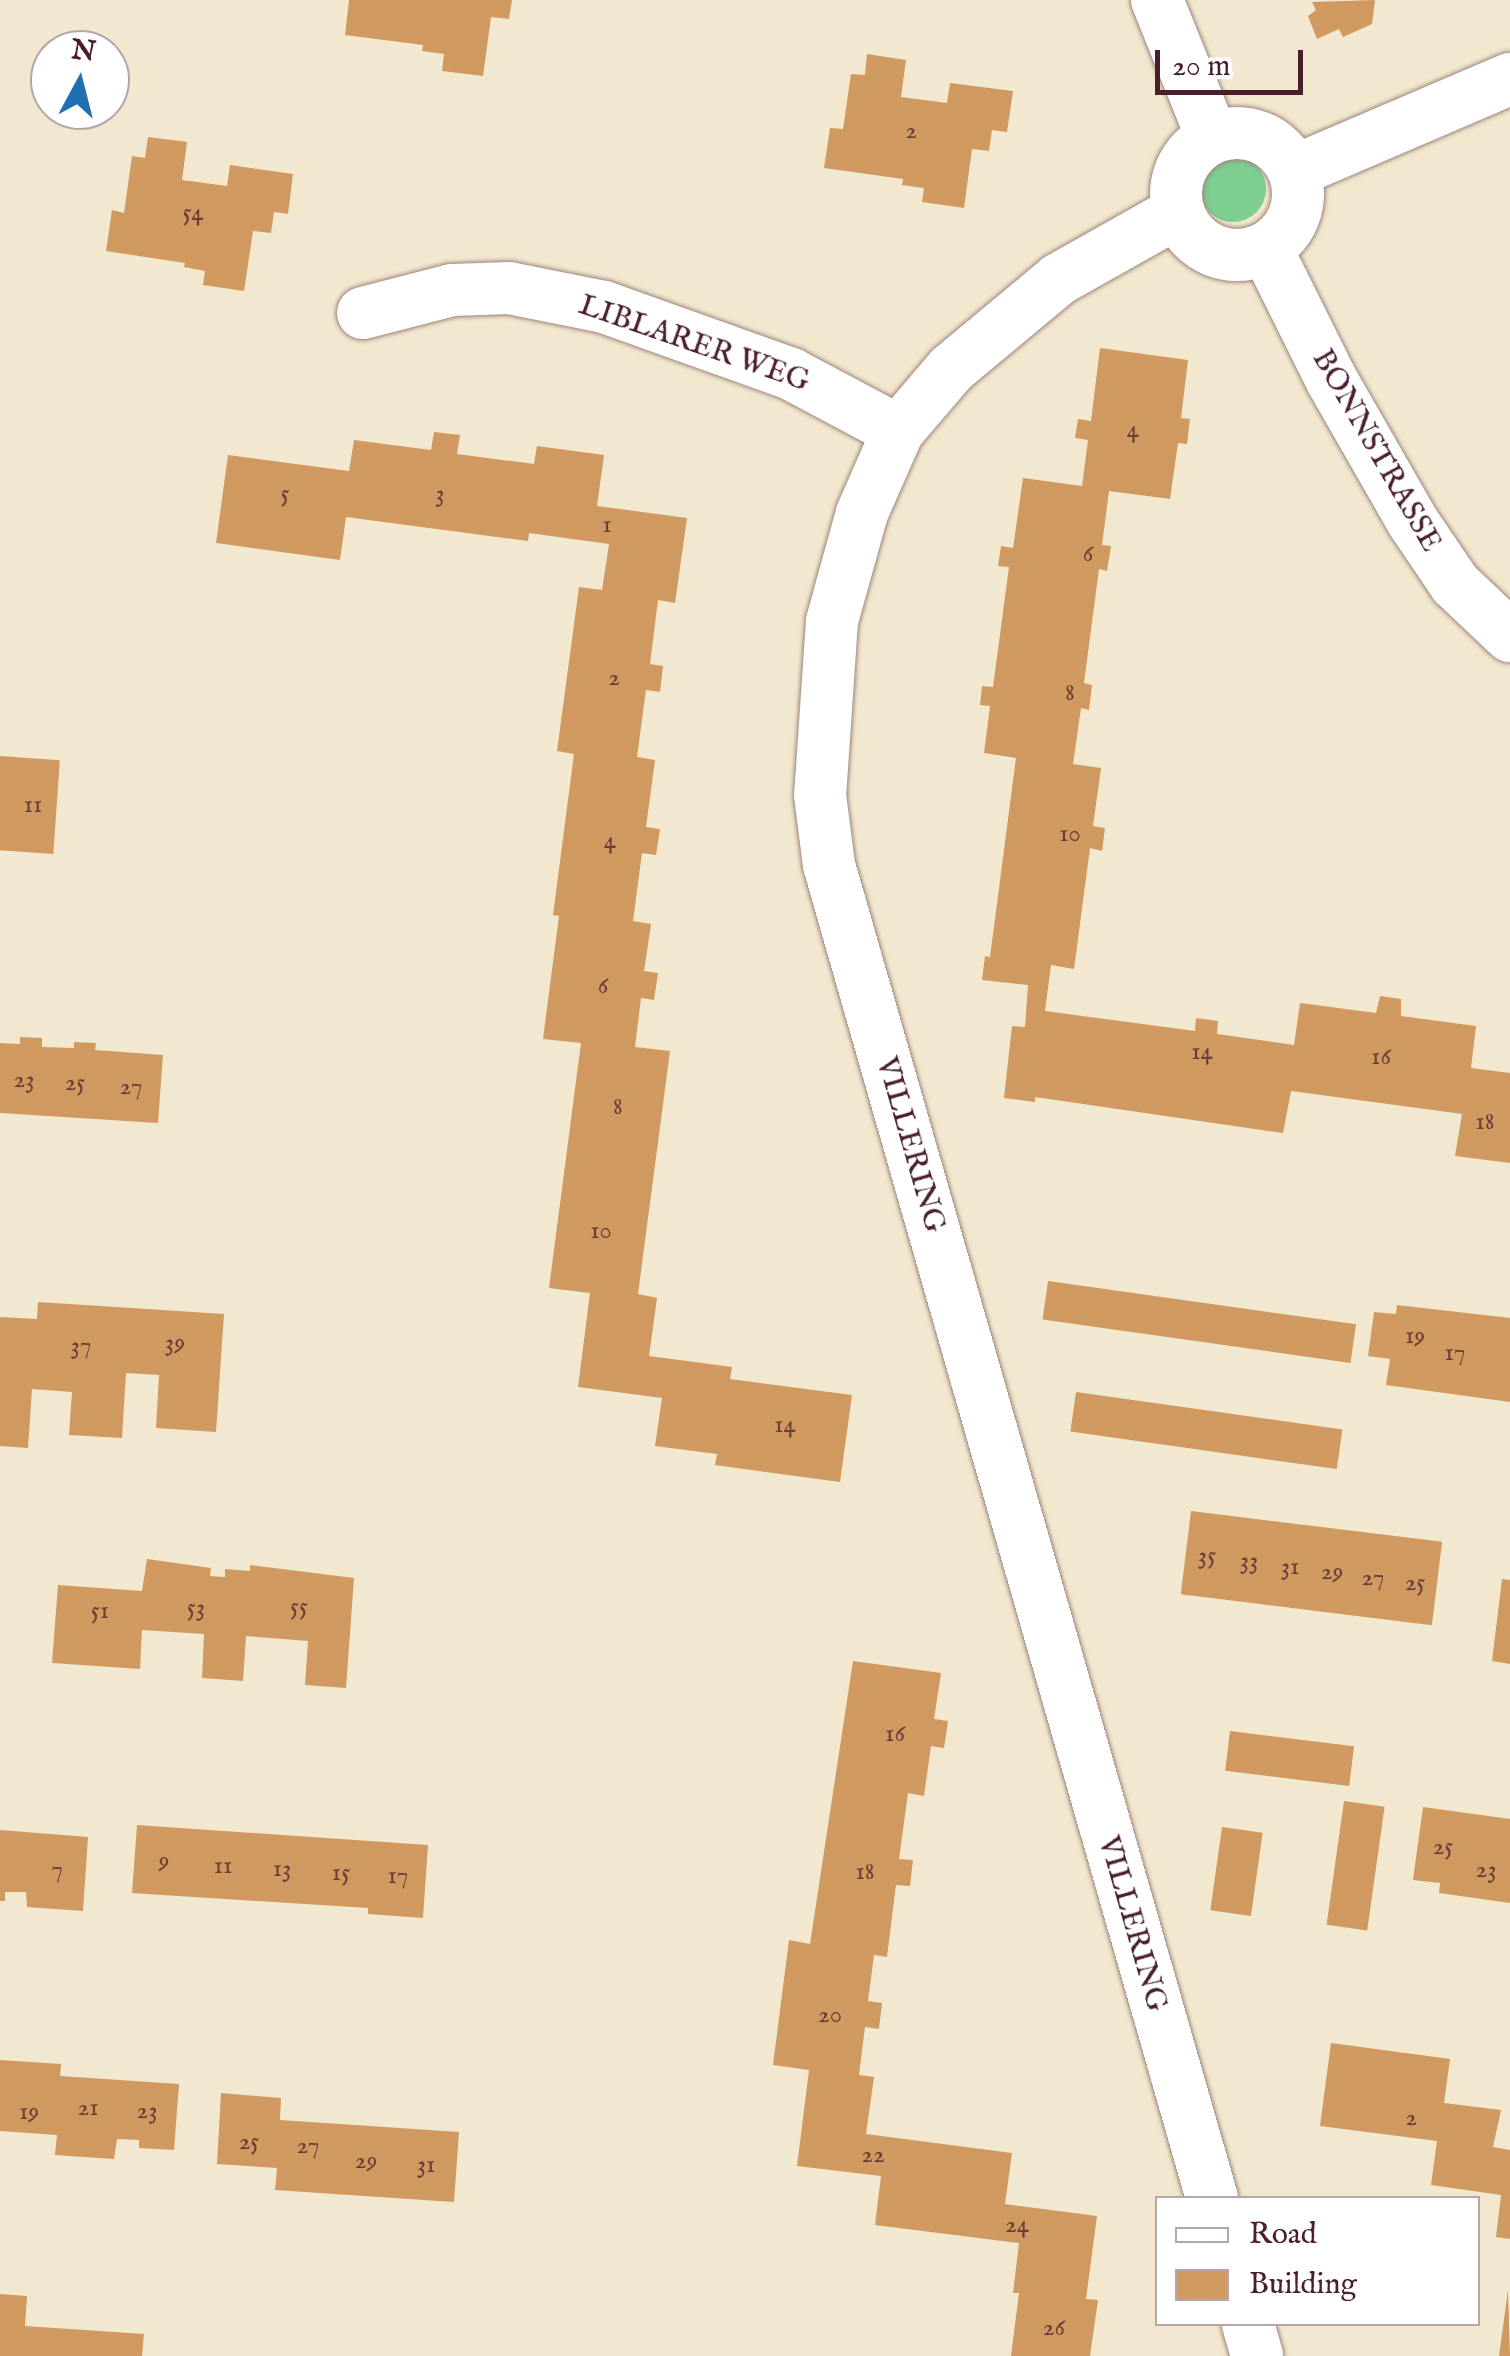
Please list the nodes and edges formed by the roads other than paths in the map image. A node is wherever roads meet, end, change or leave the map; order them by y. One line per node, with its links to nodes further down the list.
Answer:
1 (1157, 0): 3 (street)
2 (1510, 79): 4 (street)
3 (1212, 137): 4 (street); 5 (street)
4 (1295, 172): 6 (street)
5 (1178, 212): 6 (street); 8 (street, VILLERING)
6 (1266, 248): 9 (street, BONNSTRASSE)
7 (363, 314): 8 (street, LIBLARER WEG)
8 (898, 431): 10 (street, VILLERING)
9 (1510, 636)
10 (1211, 2196)
11 (1249, 2326): 12 (street)
12 (1258, 2356)

